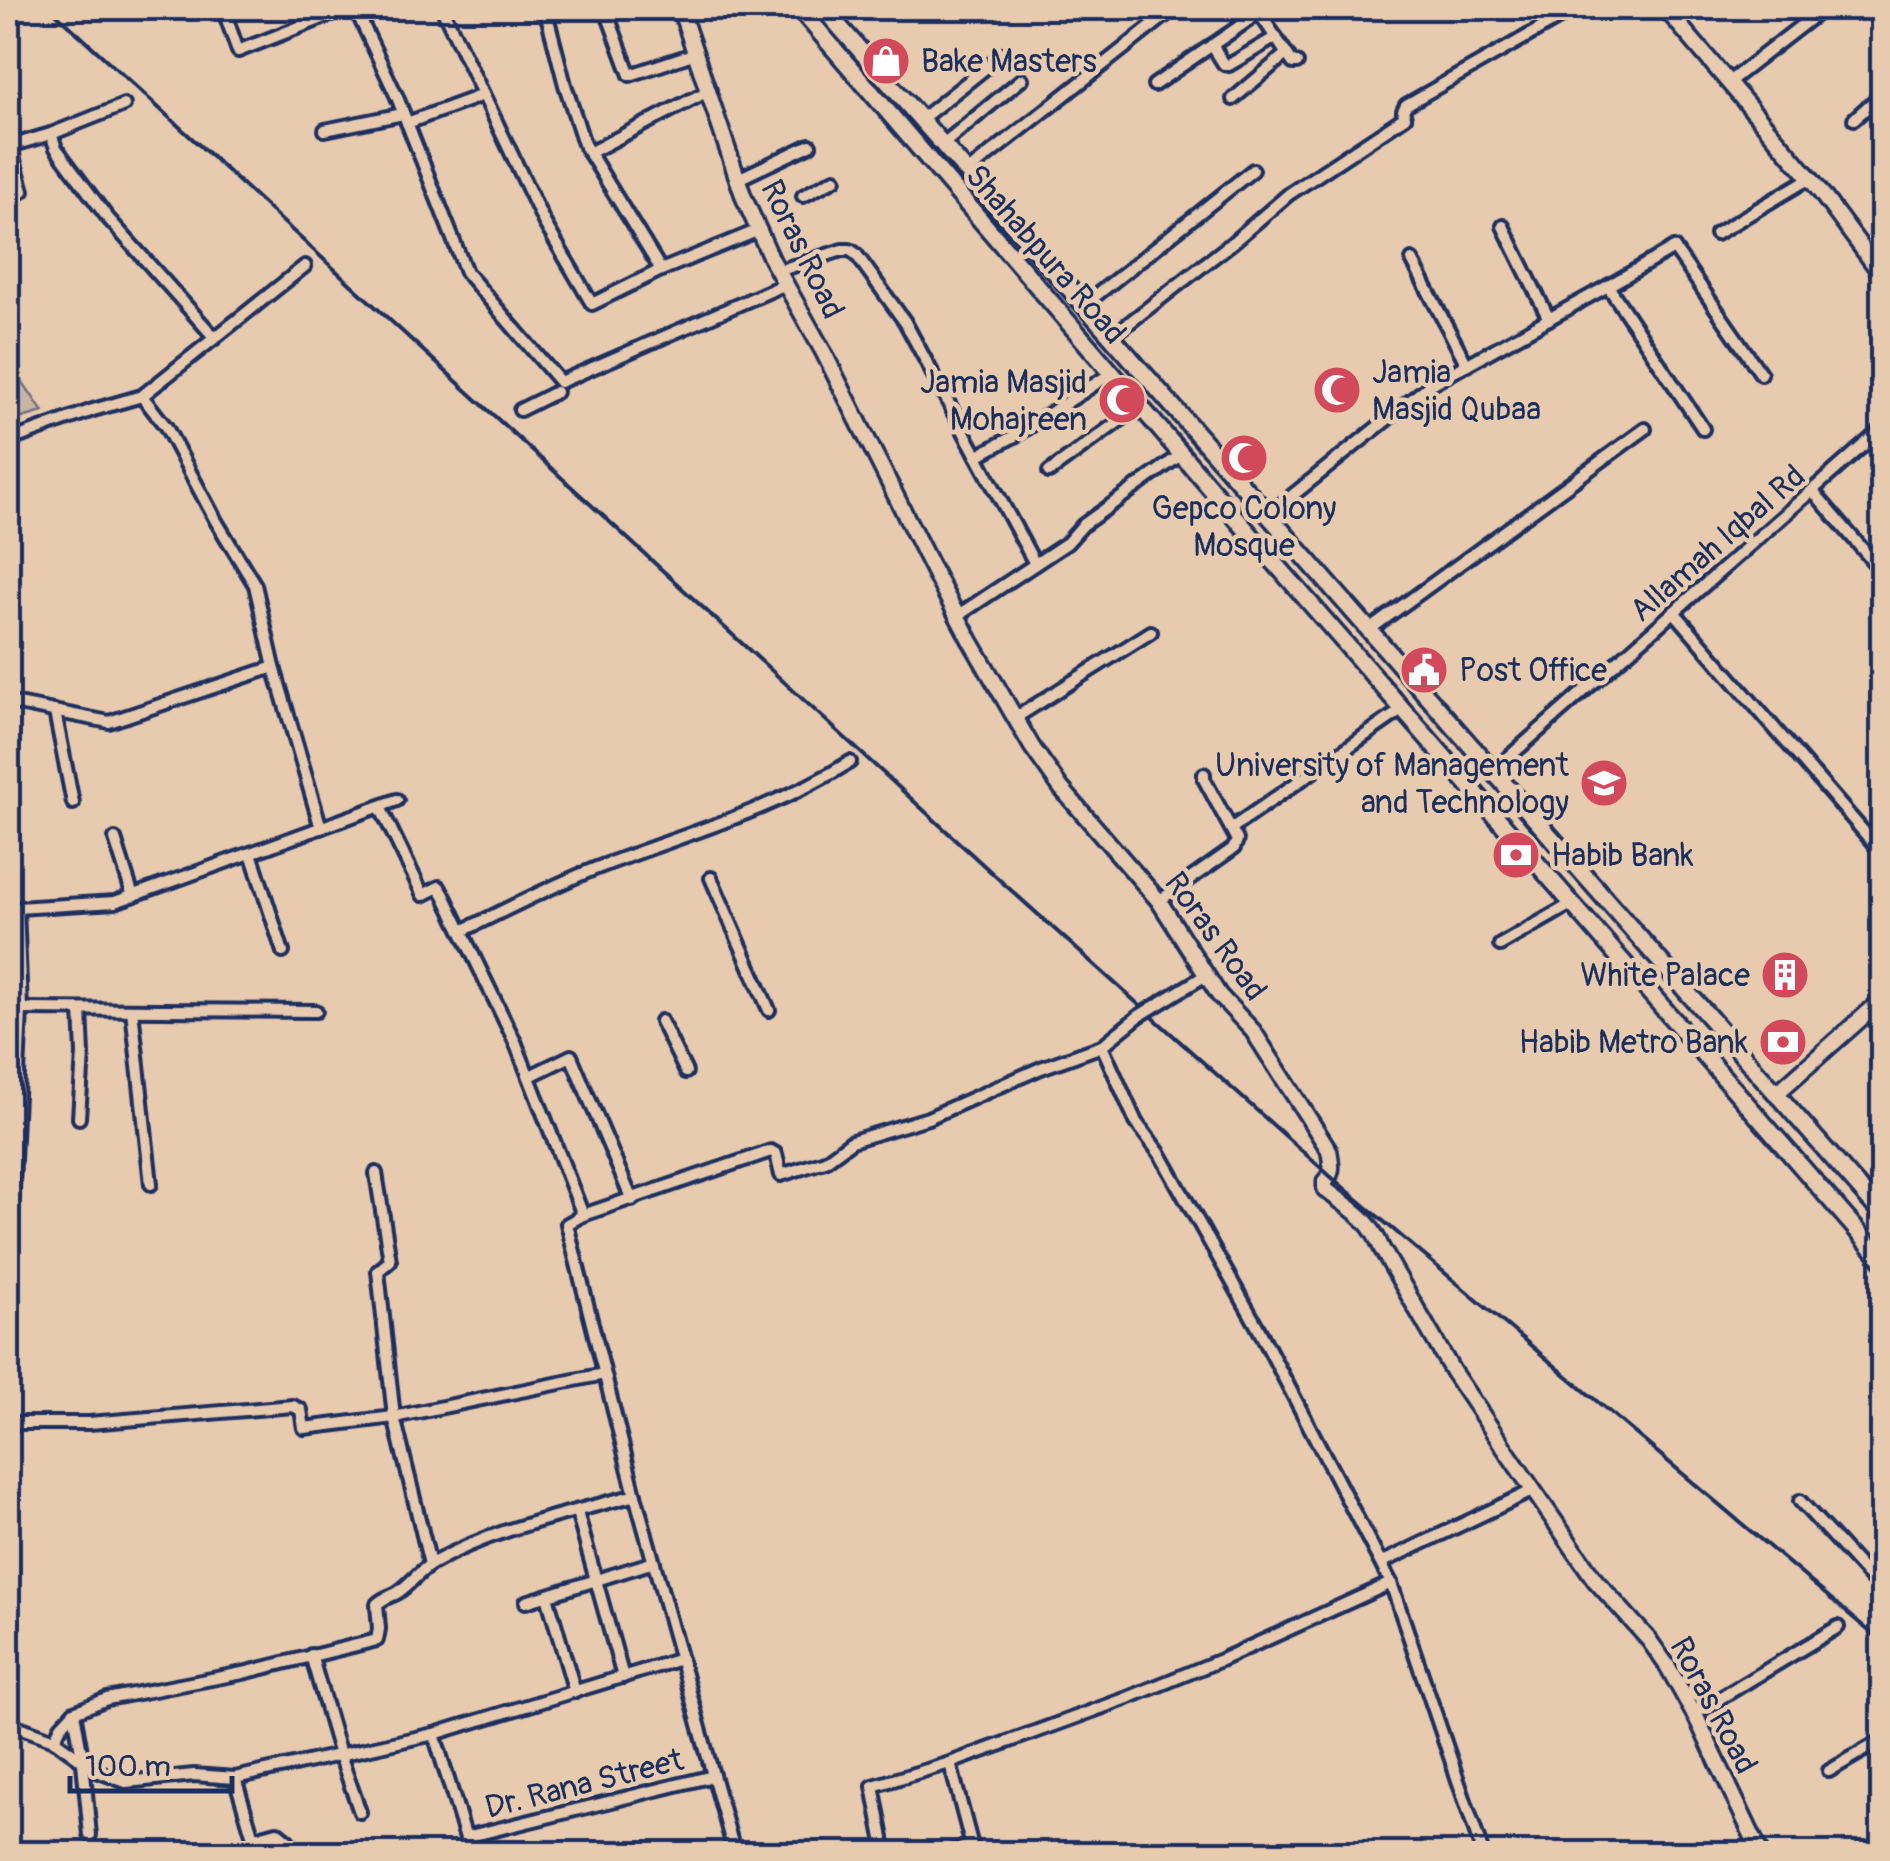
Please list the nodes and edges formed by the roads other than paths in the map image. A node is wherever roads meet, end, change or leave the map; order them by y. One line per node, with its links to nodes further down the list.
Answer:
1 (223, 8): 2 (street)
2 (351, 8): 28 (street)
3 (442, 8): 25 (street)
4 (544, 8): 35 (street)
5 (605, 8): 16 (street)
6 (680, 8): 16 (main road, Roras Road)
7 (800, 8): 38 (main road, Shahabpura Road)
8 (822, 8): 30 (main road)
9 (1175, 8): 36 (street)
10 (1577, 8): 57 (street)
11 (1665, 8): 21 (main road)
12 (1824, 8): 21 (street)
13 (1257, 10): 14 (street); 15 (street)
14 (1276, 38): 15 (street); 18 (street)
15 (1212, 44): 22 (street)
16 (696, 53): 23 (main road, Roras Road)
17 (1003, 54): 30 (street)
18 (1286, 54): 19 (street); 26 (street)
19 (1298, 63)
20 (1022, 79): 34 (street)
21 (1730, 81): 39 (main road)
22 (1154, 85)
23 (710, 90): 35 (street); 40 (main road, Roras Road)
24 (1882, 94): 29 (street)
25 (483, 95): 28 (street); 51 (street)
26 (1233, 99)
27 (124, 105): 32 (street)
28 (405, 118): 31 (street); 53 (street)
29 (1854, 119)
30 (920, 120): 34 (main road)
31 (326, 130)
32 (51, 134): 44 (street); 58 (street)
33 (810, 145): 40 (street)
34 (942, 145): 36 (main road)
35 (589, 153): 51 (street)
36 (962, 167): 38 (main road); 42 (main road)
37 (1253, 170): 55 (street)
38 (941, 173): 45 (main road, Shahabpura Road)
39 (1810, 178): 48 (street); 52 (main road)
40 (738, 179): 47 (main road, Roras Road)
41 (834, 179): 43 (street)
42 (981, 190): 45 (main road); 55 (main road)
43 (803, 196)
44 (8, 198)
45 (968, 204): 60 (main road, Shahabpura Road)
46 (1503, 226): 56 (street)
47 (758, 230): 51 (street); 53 (main road, Roras Road)
48 (1716, 234)
49 (1412, 260): 59 (street)
50 (305, 266): 58 (street)
51 (661, 270)
52 (1882, 276)
53 (782, 278): 71 (street); 78 (main road, Roras Road)
54 (1608, 286): 56 (street); 61 (street); 67 (street)
55 (1084, 306): 57 (main road)
56 (1549, 319): 59 (street)
57 (1111, 337): 74 (main road)
58 (215, 338): 63 (street)
59 (1467, 365): 74 (street)
60 (1112, 372): 64 (main road, Shahabpura Road); 71 (street)
61 (1761, 374)
62 (556, 392): 65 (street)
63 (142, 396): 69 (street); 81 (street)
64 (1140, 406): 70 (main road, Shahabpura Road); 72 (street)
65 (520, 410)
66 (1644, 429): 79 (street)
67 (1703, 429)
68 (1882, 429): 73 (street, Allamah Iqbal Rd)
69 (8, 441)
70 (1182, 454): 75 (street); 83 (main road, Shahabpura Road)
71 (977, 456): 75 (street)
72 (1049, 472)
73 (1813, 491): 76 (street); 77 (street, Allamah Iqbal Rd)
74 (1268, 515): 79 (main road)
75 (1035, 564): 78 (street)
76 (1882, 572)
77 (1676, 613): 87 (street, Allamah Iqbal Rd); 97 (street)
78 (958, 616): 85 (main road, Roras Road)
79 (1369, 630): 87 (main road)
80 (1151, 632): 85 (street)
81 (274, 667): 84 (street); 93 (street)
82 (8, 702): 84 (street)
83 (1403, 709): 89 (main road, Shahabpura Road); 94 (street)
84 (54, 712): 91 (street)
85 (1016, 718): 100 (main road, Roras Road)
86 (850, 762): 103 (street)
87 (1493, 771): 89 (main road); 117 (main road)
88 (1204, 774): 94 (street)
89 (1473, 789): 101 (main road, Shahabpura Road)
90 (397, 800): 92 (street)
91 (73, 803)
92 (380, 807): 93 (street); 103 (street)
93 (320, 828): 96 (street)
94 (1232, 828): 100 (street)
95 (115, 840): 99 (street)
96 (251, 853): 99 (street); 105 (street)
97 (1882, 853)
98 (712, 878): 111 (street)
99 (133, 896): 102 (street)
100 (1159, 901): 106 (main road, Roras Road)
101 (1573, 903): 104 (street); 118 (main road, Shahabpura Road)
102 (12, 907): 108 (street)
103 (462, 931): 116 (street)
104 (1500, 945)
105 (284, 952)
106 (1206, 975): 114 (street, bridge); 130 (main road, Roras Road)
107 (1882, 1000): 117 (main road)
108 (21, 1009): 109 (street); 127 (street)
109 (81, 1010): 110 (street); 119 (street)
110 (132, 1010): 112 (street); 121 (street)
111 (770, 1010)
112 (316, 1011)
113 (661, 1021): 115 (street)
114 (1102, 1046): 122 (street); 136 (street)
115 (686, 1072)
116 (530, 1076): 122 (street); 124 (street)
117 (1777, 1093): 118 (main road); 123 (main road)
118 (1754, 1112): 125 (main road, Shahabpura Road)
119 (79, 1118)
120 (376, 1173): 128 (street)
121 (150, 1184)
122 (632, 1200): 124 (street)
123 (1882, 1214)
124 (583, 1215): 126 (street)
125 (1882, 1259)
126 (604, 1374): 128 (street); 131 (street)
127 (8, 1393)
128 (394, 1417): 129 (street); 135 (street)
129 (8, 1424)
130 (1534, 1490): 136 (street); 148 (main road, Roras Road)
131 (635, 1494): 133 (street); 134 (street)
132 (1800, 1500): 137 (street)
133 (576, 1512): 135 (street); 138 (street)
134 (654, 1562): 138 (street); 144 (street)
135 (430, 1564): 143 (street)
136 (1381, 1564): 139 (street)
137 (1882, 1576)
138 (596, 1581): 140 (street); 145 (street)
139 (1391, 1583): 154 (street); 170 (street)
140 (547, 1596): 141 (street); 146 (street)
141 (526, 1602)
142 (1838, 1627): 148 (street)
143 (311, 1655): 147 (street); 153 (street)
144 (681, 1658): 145 (street); 157 (street)
145 (623, 1677): 146 (street)
146 (576, 1692): 150 (street)
147 (74, 1712): 151 (street); 155 (street)
148 (1694, 1714): 171 (main road, Roras Road)
149 (8, 1723): 151 (street)
150 (434, 1734): 153 (street); 161 (street)
151 (54, 1740): 155 (street)
152 (1882, 1740): 156 (street)
153 (340, 1755): 158 (street); 159 (street)
154 (950, 1762): 163 (street); 168 (street)
155 (83, 1763): 158 (street); 160 (street)
156 (1828, 1771)
157 (714, 1776): 161 (street, Dr. Rana Street); 167 (street)
158 (236, 1778): 162 (street)
159 (360, 1812)
160 (90, 1835)
161 (466, 1837): 166 (street)
162 (255, 1838): 164 (street); 165 (street)
163 (972, 1850): 169 (street)
164 (258, 1854)
165 (297, 1854)
166 (471, 1854)
167 (735, 1854)
168 (886, 1854)
169 (943, 1854)
170 (1483, 1854)
171 (1762, 1854)

